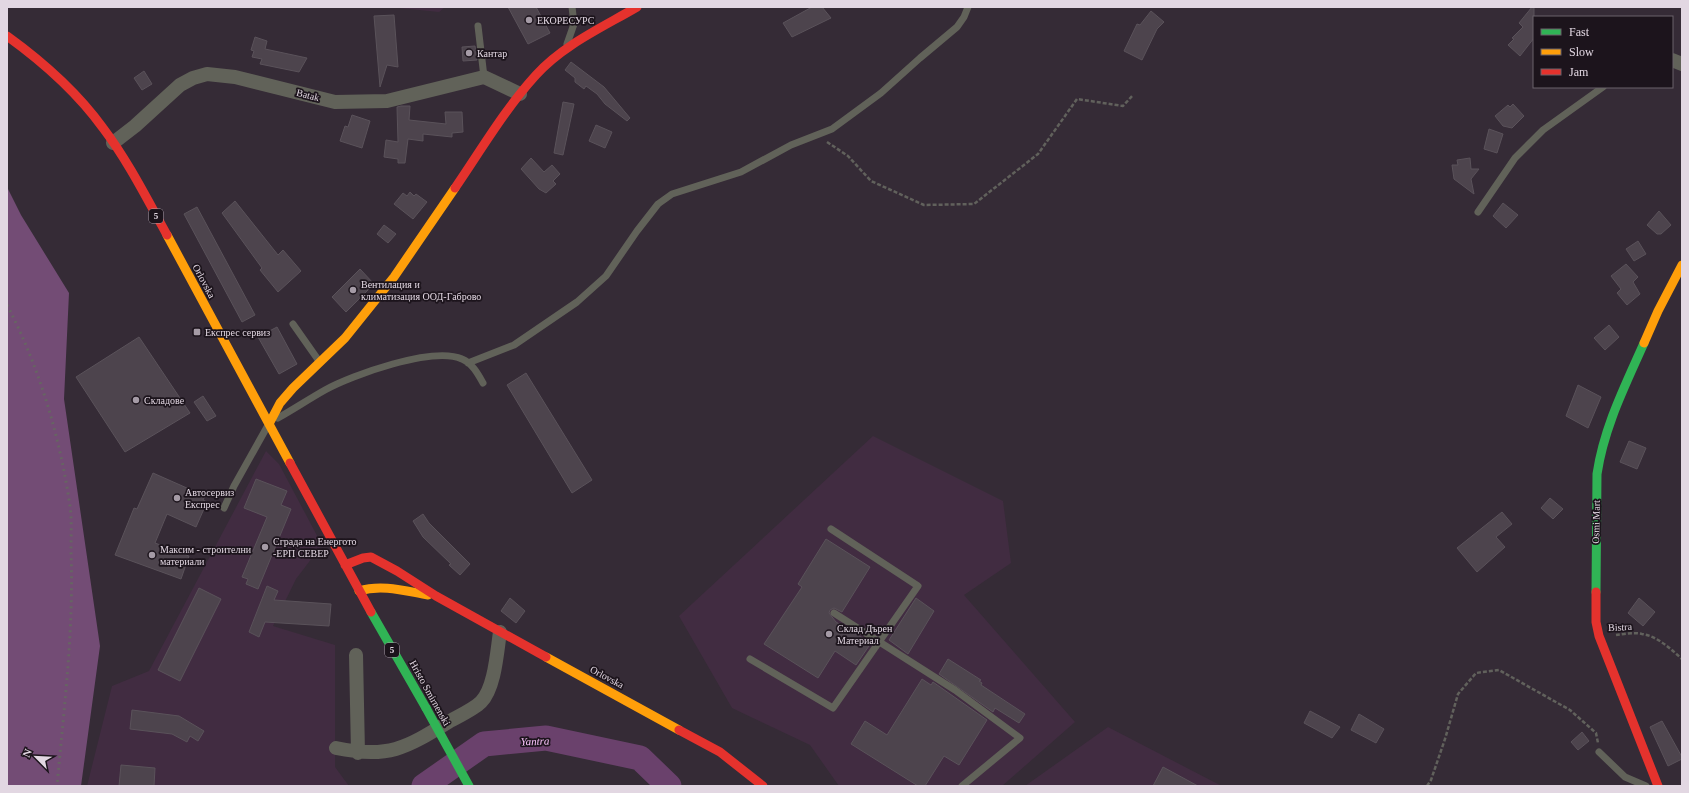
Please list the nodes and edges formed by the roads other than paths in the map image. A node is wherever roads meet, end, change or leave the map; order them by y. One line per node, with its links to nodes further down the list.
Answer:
1 (572, 7): 6 (lane)
2 (637, 7): 6 (street)
3 (968, 7): 15 (lane)
4 (478, 26): 7 (lane)
5 (7, 36): 10 (street, Orlovska / 5)
6 (565, 50): 9 (street)
7 (484, 77): 9 (street); 10 (street, Batak)
8 (1602, 88): 11 (lane)
9 (520, 94): 14 (street)
10 (113, 142): 17 (street, Orlovska / 5)
11 (1478, 212)
12 (1681, 271): 35 (street, Osmi Mart)
13 (293, 324): 14 (lane)
14 (320, 362): 17 (street)
15 (468, 362): 16 (lane); 17 (lane)
16 (483, 383)
17 (269, 424): 18 (lane); 20 (street, Orlovska / 5)
18 (224, 508)
19 (831, 529): 25 (lane)
20 (345, 565): 21 (street, Orlovska / 5); 22 (street, Orlovska)
21 (359, 591): 22 (street, Orlovska); 31 (street, Hristo Smirnenski / 5, bridge)
22 (436, 596): 24 (street, Orlovska)
23 (834, 613): 25 (lane)
24 (500, 632): 30 (street); 32 (street, Orlovska)
25 (880, 642): 27 (lane); 33 (lane)
26 (356, 655): 30 (street)
27 (750, 659)
28 (336, 748): 30 (street)
29 (1599, 752): 34 (lane)
30 (358, 753)
31 (468, 786)
32 (763, 786)
33 (962, 786)
34 (1646, 786)
35 (1658, 786)

